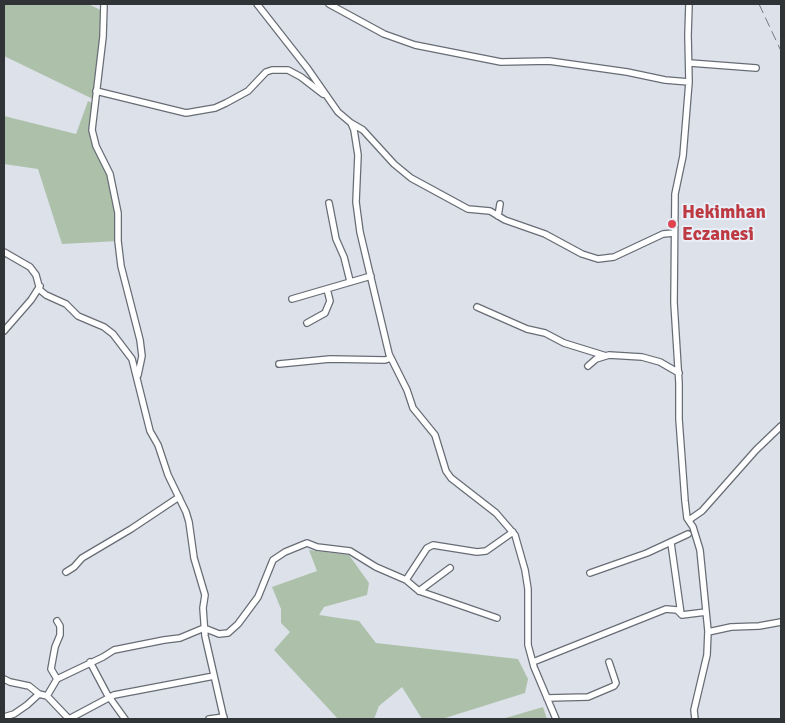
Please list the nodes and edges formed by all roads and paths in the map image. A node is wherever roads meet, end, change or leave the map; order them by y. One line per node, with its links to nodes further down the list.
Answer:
1 (257, 4): 9 (street)
2 (329, 4): 7 (street)
3 (689, 4): 5 (street)
4 (102, 5): 8 (street)
5 (690, 63): 6 (street); 7 (street)
6 (756, 68)
7 (689, 82): 14 (street)
8 (96, 91): 9 (street); 29 (street)
9 (326, 97): 10 (street)
10 (351, 123): 13 (street); 16 (street)
11 (329, 204): 17 (street)
12 (500, 204): 13 (street)
13 (498, 216): 14 (street)
14 (674, 233): 28 (street)
15 (4, 252): 18 (street)
16 (371, 276): 17 (street); 25 (street)
17 (350, 281): 19 (street)
18 (40, 286): 23 (street); 29 (street)
19 (327, 289): 20 (street); 22 (street)
20 (292, 299)
21 (478, 307): 24 (street)
22 (307, 323)
23 (4, 331)
24 (606, 356): 27 (street); 28 (street)
25 (391, 358): 26 (street); 33 (street)
26 (279, 364)
27 (588, 366)
28 (679, 373): 32 (street)
29 (138, 379): 31 (street)
30 (781, 426): 32 (street)
31 (179, 497): 37 (street); 46 (street)
32 (689, 520): 41 (street)
33 (513, 532): 39 (street); 49 (street)
34 (688, 534): 35 (street)
35 (671, 543): 38 (street); 42 (street)
36 (450, 568): 40 (street)
37 (66, 572)
38 (590, 572)
39 (406, 580): 40 (street); 46 (street)
40 (420, 591): 43 (street)
41 (706, 612): 42 (street); 47 (street)
42 (681, 614): 49 (street)
43 (497, 618)
44 (57, 621): 53 (street)
45 (781, 622): 47 (street)
46 (204, 628): 48 (street); 51 (street)
47 (708, 632): 64 (street)
48 (90, 662): 53 (street); 56 (street)
49 (533, 662): 57 (street)
50 (609, 662): 57 (street)
51 (214, 676): 56 (street); 59 (street)
52 (4, 679): 54 (street)
53 (57, 679): 55 (street)
54 (39, 694): 55 (street); 58 (street)
55 (47, 696): 60 (street)
56 (109, 697): 60 (street); 61 (street)
57 (547, 698): 63 (street)
58 (4, 717)
59 (224, 718): 62 (street)
60 (69, 719)
61 (125, 719)
62 (210, 719)
63 (556, 719)
64 (694, 719)

